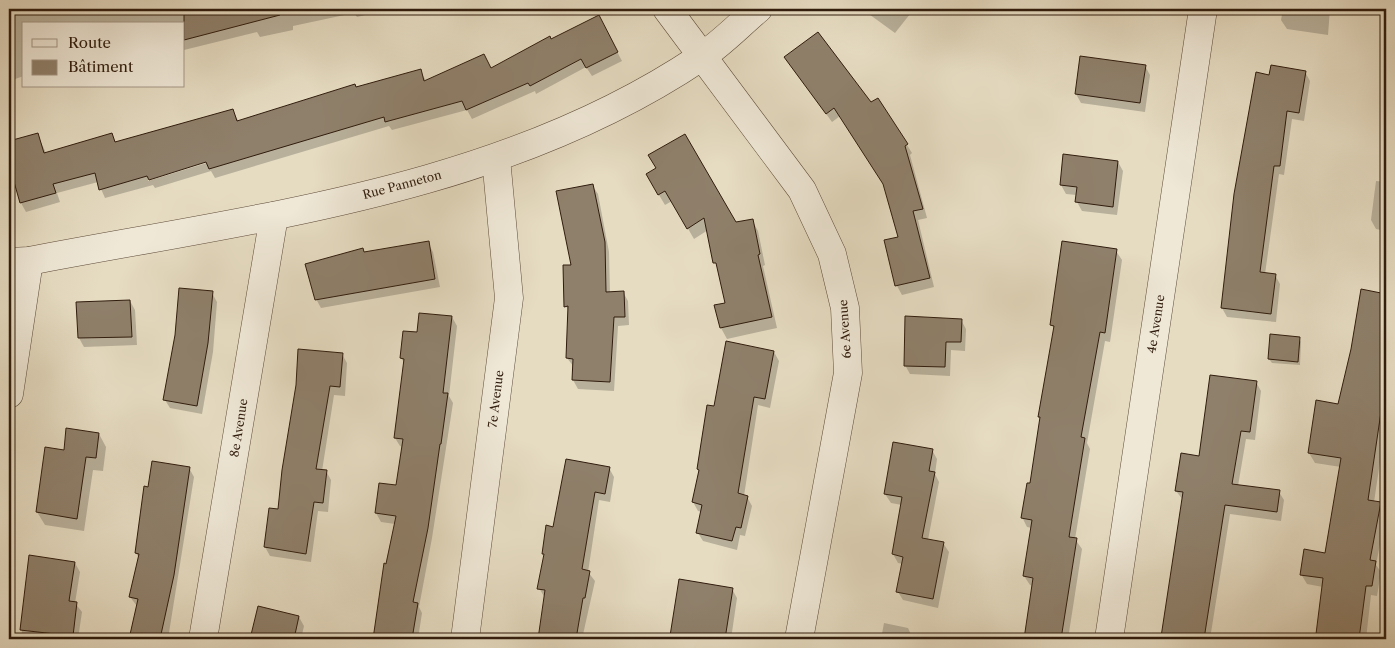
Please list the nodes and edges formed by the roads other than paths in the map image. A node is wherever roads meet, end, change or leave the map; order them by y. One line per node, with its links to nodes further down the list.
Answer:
1 (667, 9): 4 (street, 6e Avenue)
2 (758, 9): 4 (street, Rue Panneton)
3 (1203, 9): 12 (street, 4e Avenue)
4 (703, 56): 5 (street, Rue Panneton); 11 (street, 6e Avenue)
5 (496, 158): 6 (street, Rue Panneton); 10 (street, 7e Avenue)
6 (274, 216): 7 (street, Rue Panneton); 9 (street, 8e Avenue)
7 (19, 261): 8 (street)
8 (9, 394)
9 (203, 639)
10 (466, 639)
11 (799, 639)
12 (1109, 639)

